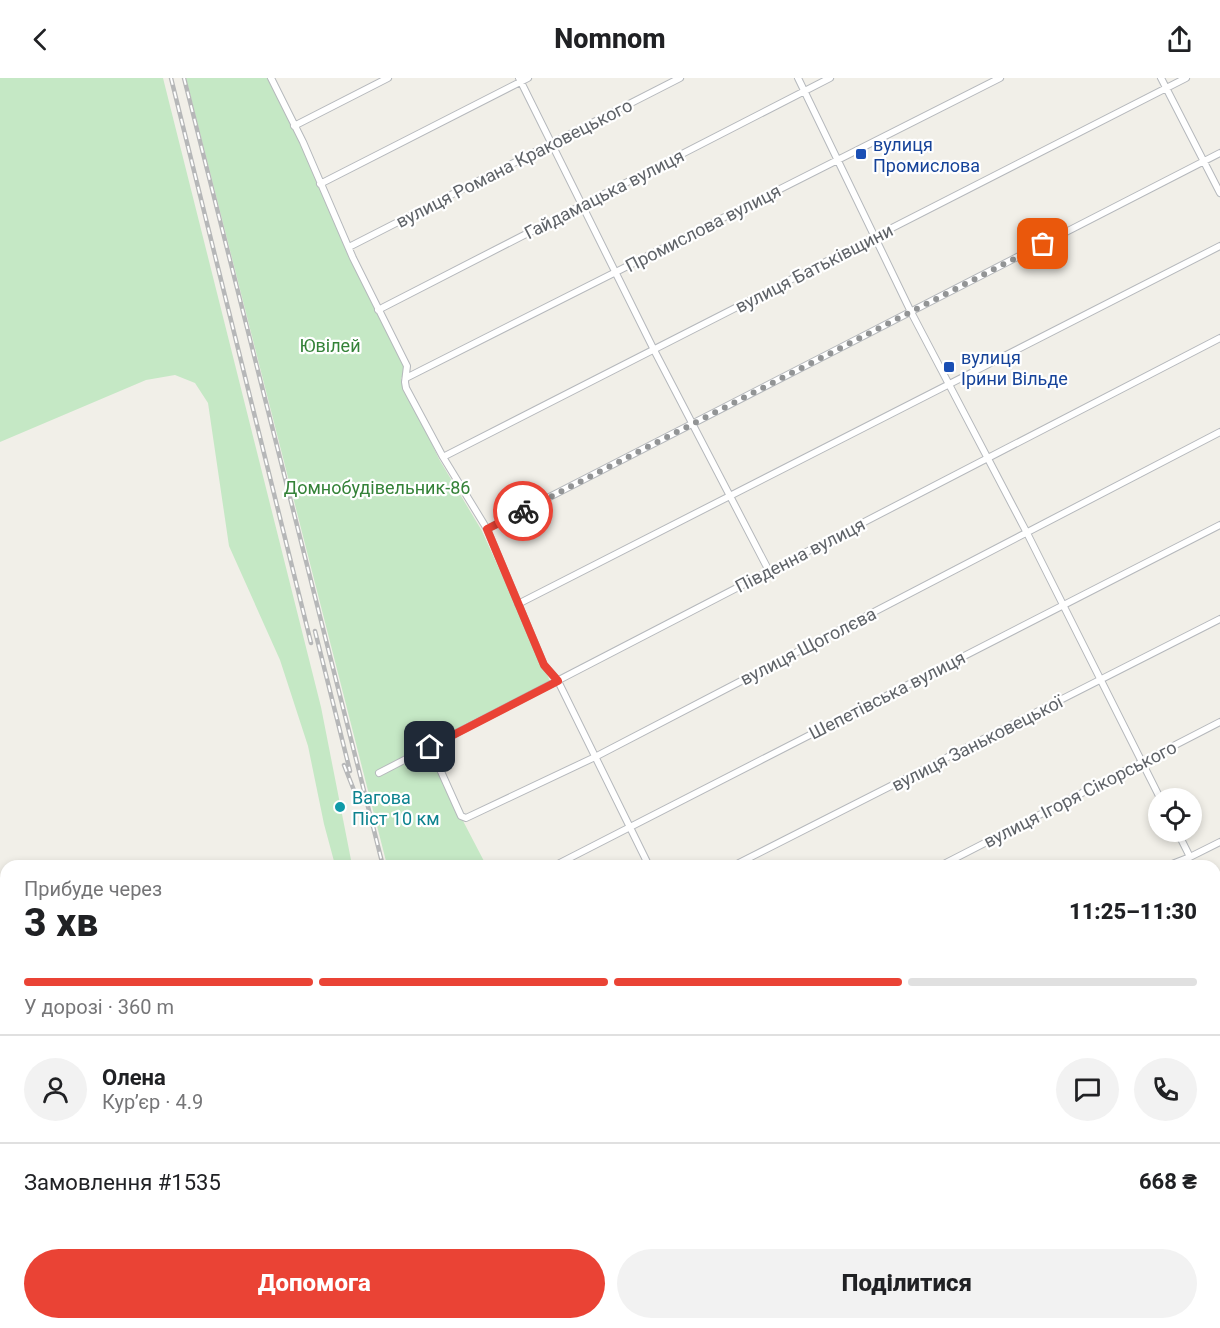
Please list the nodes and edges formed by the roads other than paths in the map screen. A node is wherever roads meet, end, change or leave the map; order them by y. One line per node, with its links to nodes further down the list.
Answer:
1 (271, 78): 13 (street)
2 (388, 78): 13 (street)
3 (528, 78): 10 (street)
4 (680, 78): 14 (street, вулиця Романа Краковецького)
5 (798, 78): 12 (street)
6 (831, 78): 12 (street, Гайдамацька вулиця)
7 (1000, 78): 16 (street, Промислова вулиця)
8 (1161, 78): 11 (street)
9 (1186, 78): 11 (street, вулиця Батьківщини)
10 (520, 80): 14 (street); 18 (street)
11 (1166, 88): 17 (street); 21 (street, вулиця Батьківщини)
12 (805, 91): 16 (street); 20 (street, Гайдамацька вулиця)
13 (294, 126): 18 (street)
14 (552, 143): 20 (street); 23 (street, вулиця Романа Краковецького)
15 (1220, 153): 17 (street)
16 (838, 160): 21 (street); 24 (street, Промислова вулиця)
17 (1204, 162): 19 (street); 26 (street)
18 (320, 184): 23 (street)
19 (1220, 193)
20 (582, 205): 24 (street); 25 (street, Гайдамацька вулиця)
21 (874, 237): 26 (street); 28 (street, вулиця Батьківщини)
22 (1220, 246): 30 (street)
23 (349, 247): 25 (street)
24 (615, 272): 28 (street); 29 (street, Промислова вулиця)
25 (378, 310): 29 (street)
26 (911, 312): 30 (street); 31 (street)
27 (1220, 338): 34 (street, Південна вулиця)
28 (654, 350): 31 (street); 33 (street, вулиця Батьківщини)
29 (406, 378): 33 (street)
30 (948, 384): 34 (street); 35 (street)
31 (692, 424): 35 (street); 37 (street)
32 (1220, 432): 38 (street, вулиця Щоголєва)
33 (443, 457): 37 (street)
34 (987, 458): 38 (street); 39 (street, Південна вулиця)
35 (730, 496): 39 (street); 40 (street)
36 (1220, 525): 41 (street, Шепетівська вулиця)
37 (487, 529): 40 (street)
38 (1027, 533): 41 (street); 47 (street, вулиця Щоголєва)
39 (769, 571): 43 (street, Південна вулиця)
40 (518, 604): 43 (street)
41 (1062, 606): 44 (street); 51 (street, Шепетівська вулиця)
42 (1220, 618): 44 (street, вулиця Заньковецької)
43 (558, 681): 46 (street, Південна вулиця); 47 (street)
44 (1100, 681): 48 (street); 57 (street, вулиця Заньковецької)
45 (1220, 722): 48 (street, вулиця Ігоря Сікорського)
46 (430, 747): 47 (street, вулиця Щоголєва); 49 (street, Південна вулиця)
47 (595, 757): 51 (street)
48 (1142, 763): 50 (street); 58 (street, вулиця Ігоря Сікорського)
49 (379, 773)
50 (1155, 788)
51 (630, 826): 55 (street, Шепетівська вулиця); 56 (street)
52 (1182, 842): 54 (street)
53 (1220, 842): 54 (street)
54 (1190, 857): 59 (street); 60 (street)
55 (565, 860)
56 (647, 860)
57 (745, 860)
58 (952, 860)
59 (1182, 860)
60 (1189, 860)

